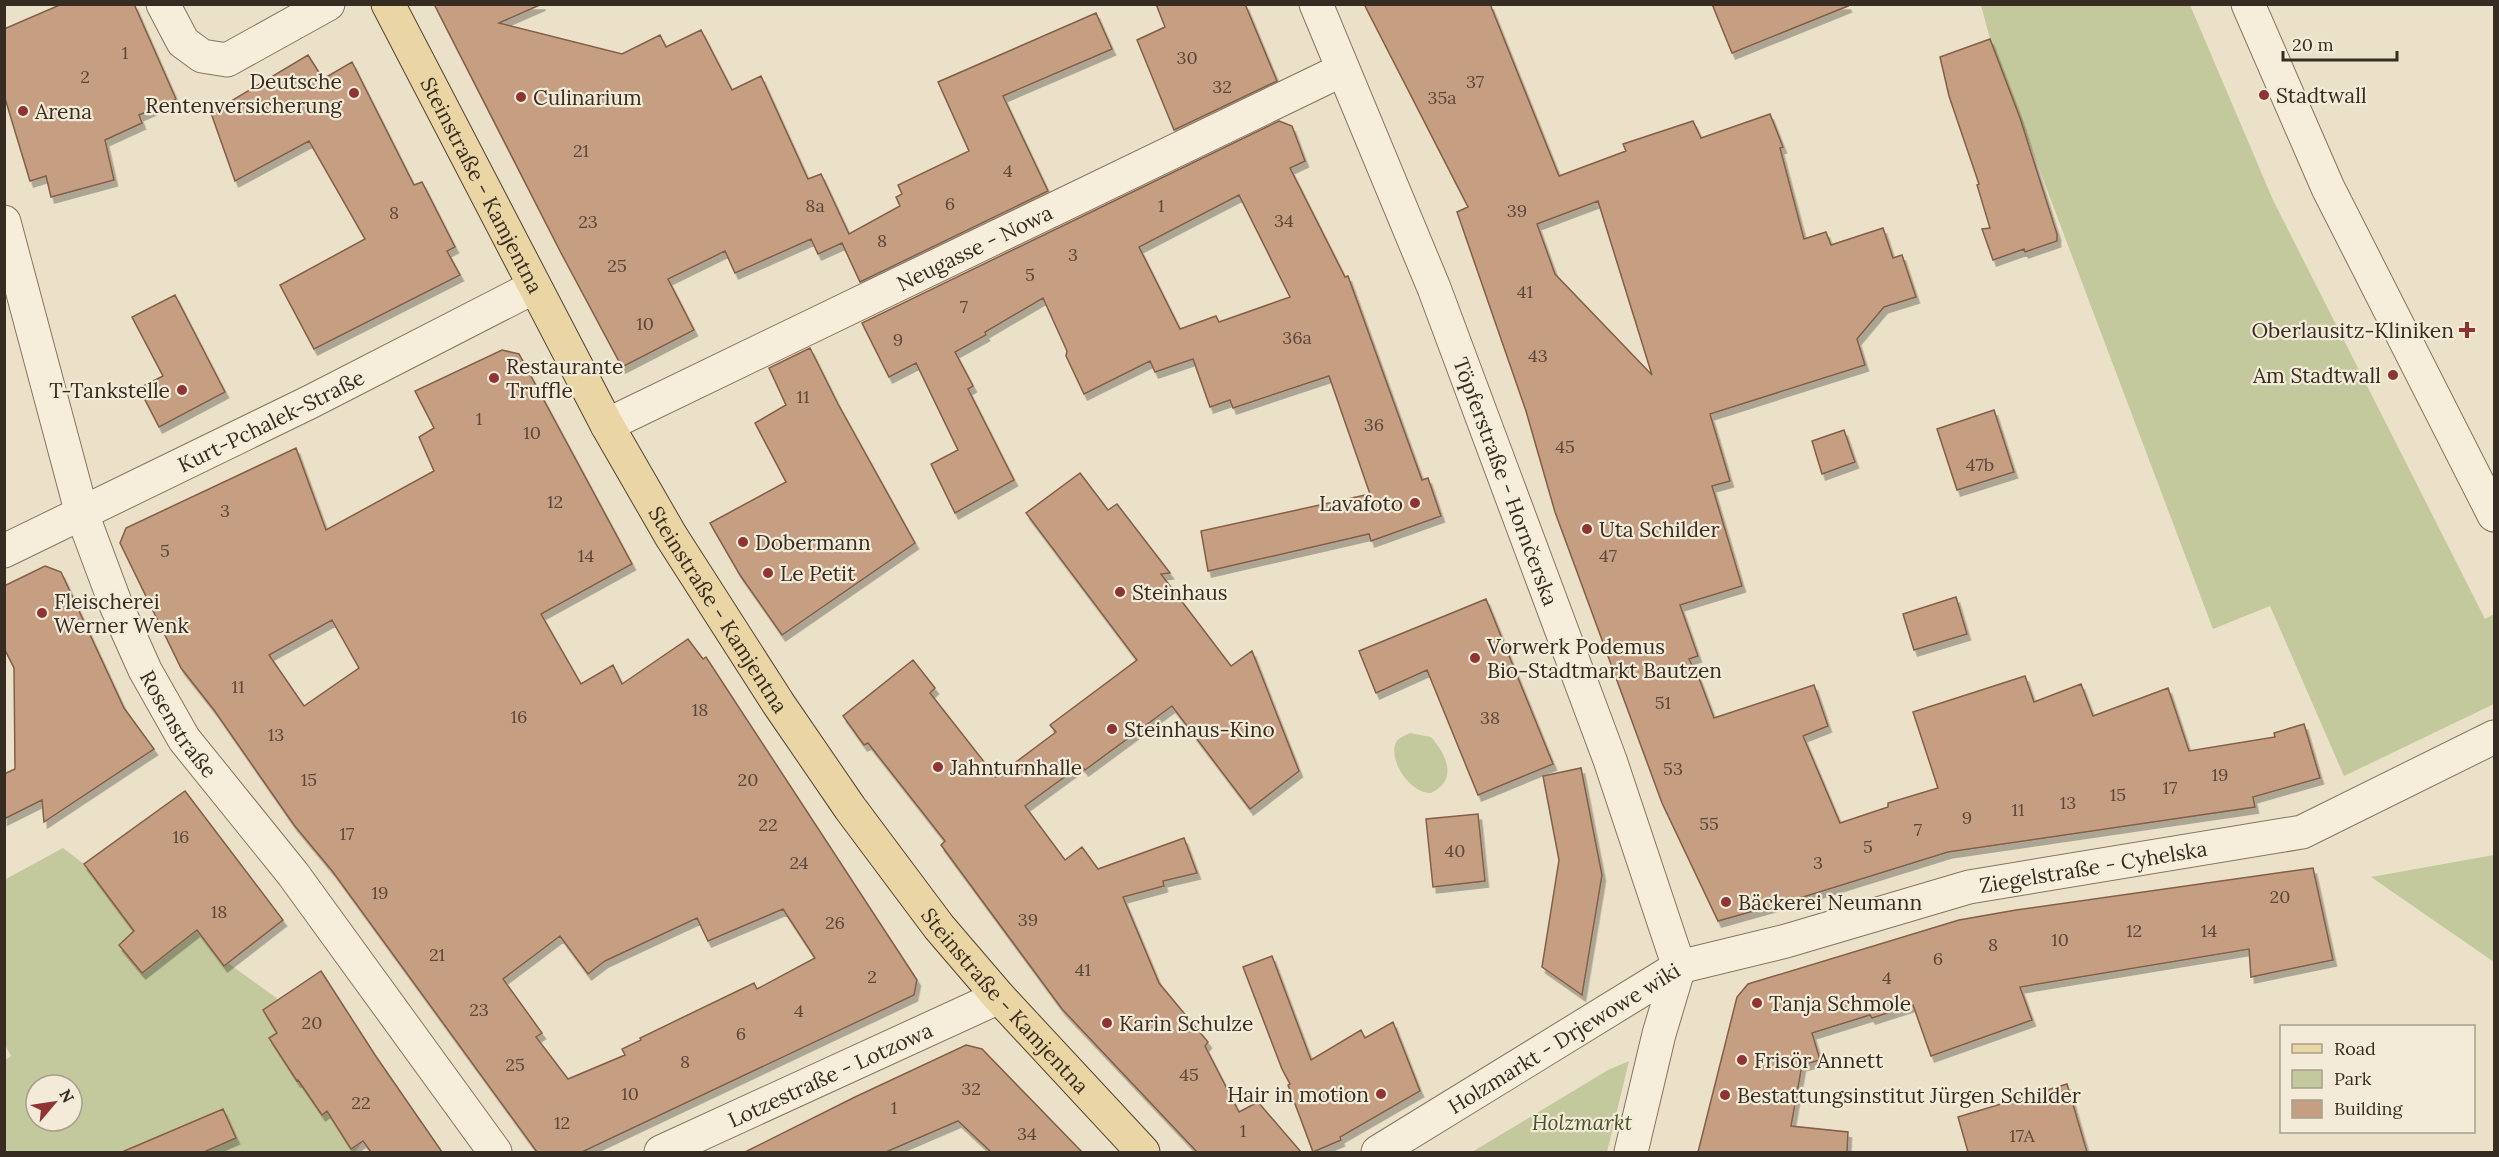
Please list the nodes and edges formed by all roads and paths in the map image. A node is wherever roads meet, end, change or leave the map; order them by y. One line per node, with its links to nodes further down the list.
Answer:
1 (163, 4): 2 (street)
2 (328, 4)
3 (388, 4): 8 (main road, Steinstraße - Kamjentna)
4 (1316, 4): 6 (street, Töpferstraße - Hornčerska)
5 (2248, 4): 11 (street)
6 (1342, 70): 9 (street, Neugasse - Nowa); 14 (street, Töpferstraße - Hornčerska)
7 (4, 222): 10 (street, Rosenstraße)
8 (534, 287): 9 (main road, Steinstraße - Kamjentna); 10 (street, Kurt-Pchalek-Straße)
9 (607, 425): 15 (main road, Steinstraße - Kamjentna)
10 (82, 514): 12 (street, Kurt-Pchalek-Straße); 16 (street, Rosenstraße)
11 (2494, 515)
12 (4, 551)
13 (2494, 737): 14 (street, Ziegelstraße - Cyhelska)
14 (1679, 967): 19 (street, Holzmarkt - Drjewowe wiki); 20 (street, Holzmarkt - Drjewowe wiki)
15 (999, 997): 17 (street, Lotzestraße - Lotzowa); 18 (main road, Steinstraße - Kamjentna)
16 (495, 1152)
17 (661, 1152)
18 (1143, 1152)
19 (1377, 1152)
20 (1631, 1152)

